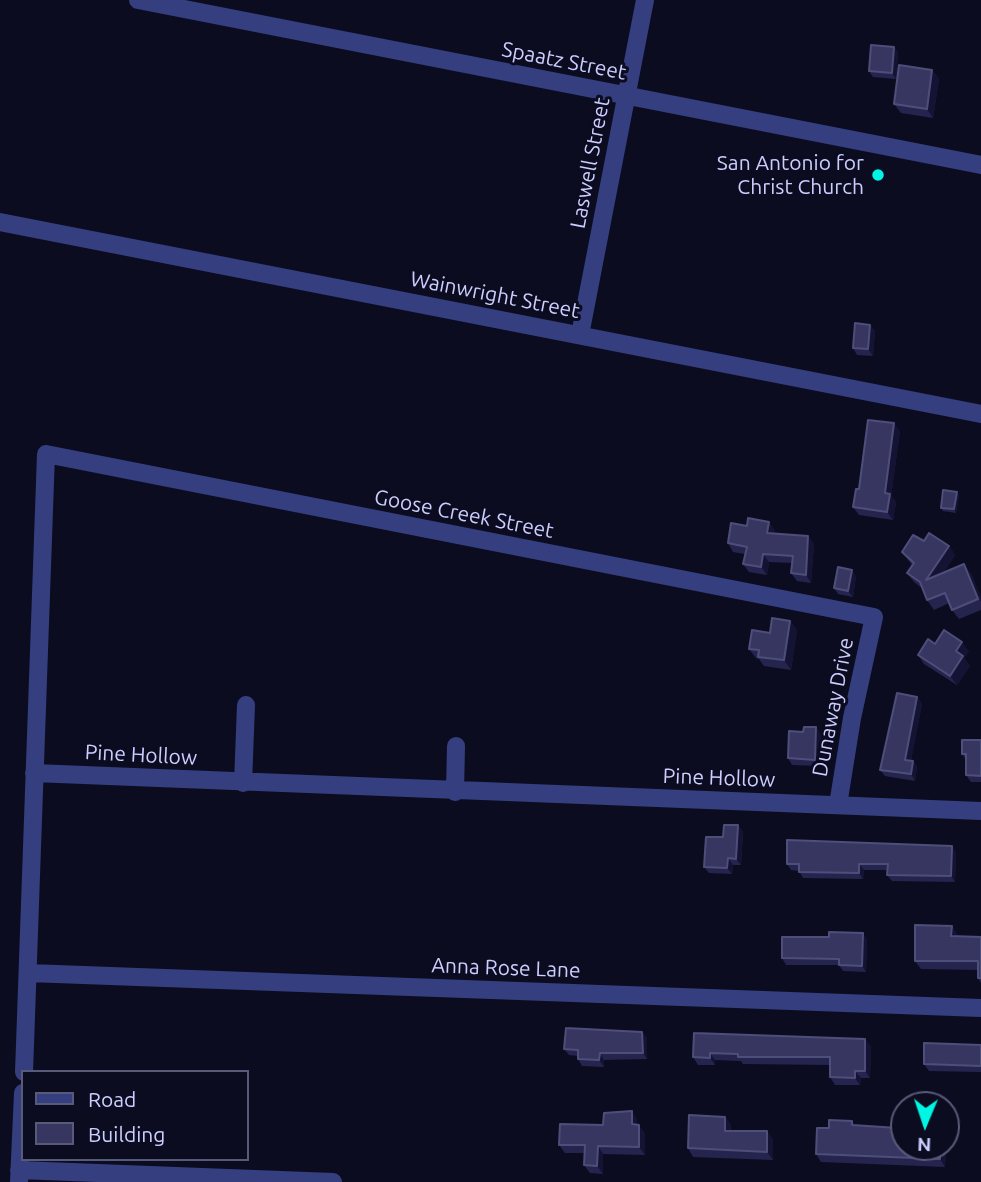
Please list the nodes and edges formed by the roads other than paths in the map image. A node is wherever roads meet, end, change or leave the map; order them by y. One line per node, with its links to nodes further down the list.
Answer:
1 (138, 0): 3 (street, Spaatz Street)
2 (645, 0): 3 (street, Laswell Street)
3 (626, 97): 4 (street, Spaatz Street); 6 (street, Laswell Street)
4 (980, 160)
5 (0, 222): 6 (street, Wainwright Street)
6 (580, 335): 7 (street, Wainwright Street)
7 (981, 414)
8 (874, 617): 11 (street, Goose Creek Street); 14 (street, Dunaway Drive)
9 (246, 705): 12 (street)
10 (456, 746): 13 (street)
11 (34, 773): 12 (street, Pine Hollow); 16 (street)
12 (243, 783): 13 (street, Pine Hollow)
13 (455, 792): 14 (street, Pine Hollow)
14 (838, 806): 15 (street, Pine Hollow)
15 (981, 811)
16 (29, 973): 17 (street, Anna Rose Lane); 18 (street)
17 (981, 1008)
18 (24, 1070)
19 (21, 1134): 20 (street)
20 (19, 1176): 21 (street)
21 (333, 1182)

